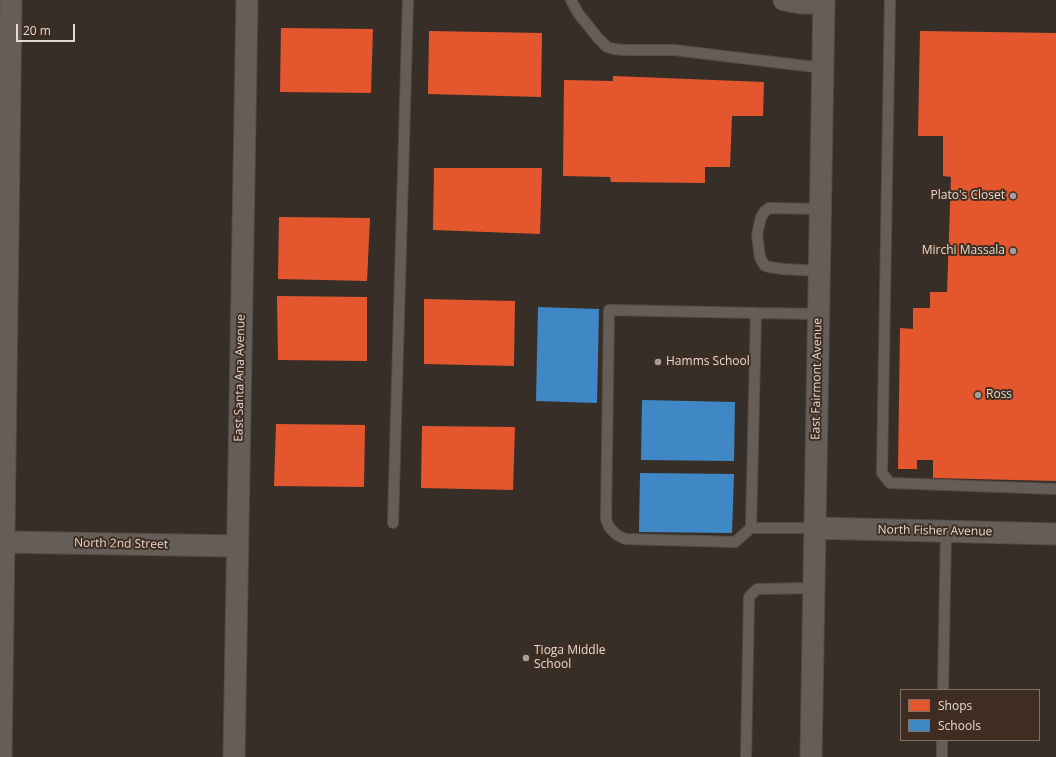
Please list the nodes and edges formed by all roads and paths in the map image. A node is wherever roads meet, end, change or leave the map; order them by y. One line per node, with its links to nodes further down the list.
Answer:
1 (12, 0): 19 (street)
2 (247, 0): 20 (street, East Santa Ana Avenue)
3 (408, 0): 14 (lane)
4 (571, 0): 8 (lane)
5 (784, 0): 7 (street)
6 (890, 0): 13 (lane)
7 (824, 2): 8 (street, East Fairmont Avenue)
8 (823, 68): 9 (street, East Fairmont Avenue)
9 (820, 210): 10 (street, East Fairmont Avenue); 10 (lane)
10 (819, 271): 12 (street, East Fairmont Avenue)
11 (756, 313): 12 (lane); 15 (lane); 15 (lane)
12 (818, 314): 16 (street, East Fairmont Avenue)
13 (1056, 489)
14 (394, 523)
15 (750, 528): 16 (lane)
16 (815, 528): 17 (street, North Fisher Avenue); 21 (street, East Fairmont Avenue)
17 (946, 531): 18 (street, North Fisher Avenue); 22 (lane)
18 (1056, 534)
19 (4, 542): 20 (street, North 2nd Street); 24 (street)
20 (238, 546): 25 (street, East Santa Ana Avenue)
21 (813, 588): 26 (lane); 27 (street, East Fairmont Avenue)
22 (943, 689)
23 (942, 741): 28 (lane)
24 (1, 757)
25 (234, 757)
26 (746, 757)
27 (811, 757)
28 (942, 757)

